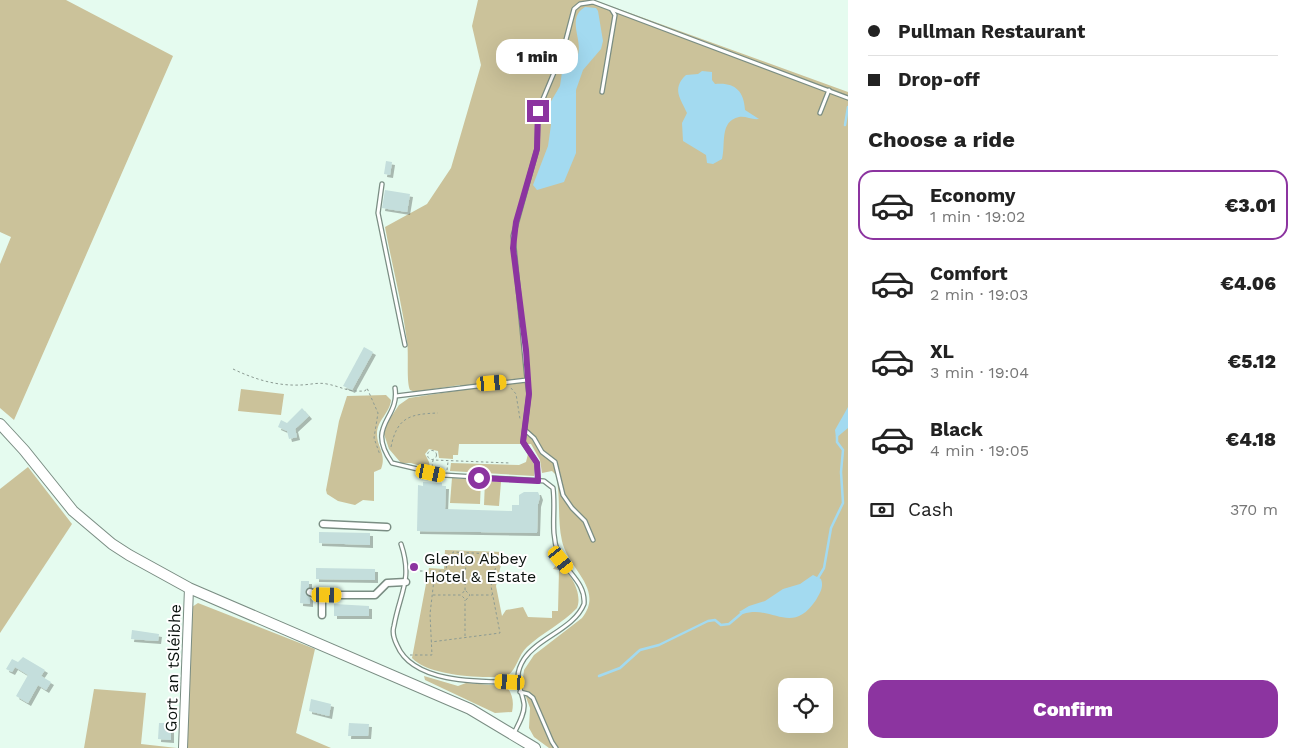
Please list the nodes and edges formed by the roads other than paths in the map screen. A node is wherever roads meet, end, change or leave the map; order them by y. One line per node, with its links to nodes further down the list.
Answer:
1 (584, 1): 2 (lane); 9 (lane)
2 (612, 9): 3 (lane); 4 (lane)
3 (829, 90): 5 (lane); 6 (lane)
4 (602, 92)
5 (848, 98)
6 (820, 113)
7 (382, 184): 8 (lane)
8 (405, 345)
9 (527, 380): 11 (lane); 13 (lane)
10 (395, 388): 11 (lane)
11 (396, 396): 14 (lane)
12 (0, 424): 20 (main road)
13 (525, 430): 14 (lane); 17 (lane)
14 (538, 481): 24 (lane)
15 (323, 524): 16 (street)
16 (388, 527)
17 (593, 540)
18 (401, 544): 19 (lane)
19 (406, 582): 22 (street); 24 (lane)
20 (189, 588): 26 (main road); 27 (street, Gort an tSléibhe)
21 (310, 592): 22 (street)
22 (322, 597): 23 (street)
23 (322, 615)
24 (518, 682): 25 (lane)
25 (519, 692): 26 (lane); 29 (lane)
26 (514, 734): 28 (main road)
27 (183, 748)
28 (535, 748)
29 (556, 748)

